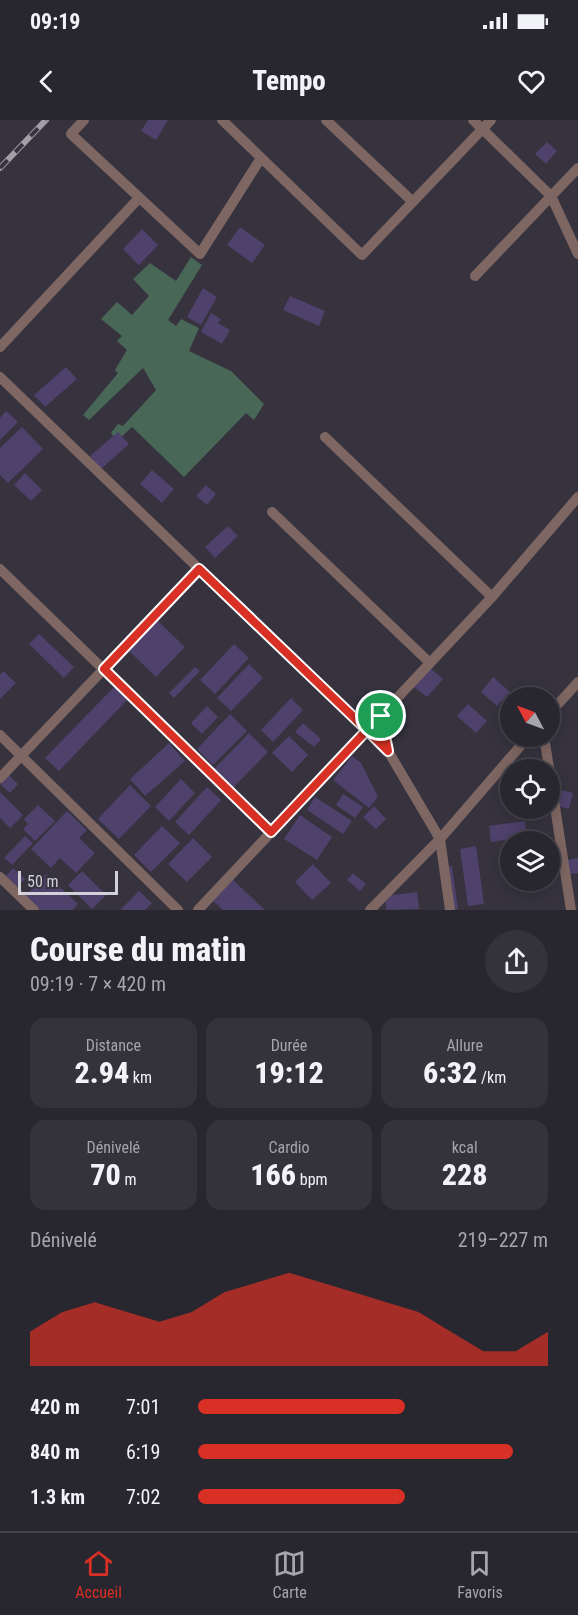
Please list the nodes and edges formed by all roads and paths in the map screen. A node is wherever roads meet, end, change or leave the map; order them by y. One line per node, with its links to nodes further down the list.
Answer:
1 (84, 120): 10 (street)
2 (222, 120): 7 (street)
3 (326, 120): 11 (street)
4 (473, 120): 6 (street)
5 (491, 120): 6 (street)
6 (483, 129): 9 (street); 11 (street)
7 (261, 158): 10 (street); 11 (street)
8 (578, 168): 9 (street)
9 (551, 196): 12 (street); 13 (street)
10 (139, 198): 14 (street)
11 (413, 202)
12 (578, 254)
13 (475, 276)
14 (0, 347)
15 (0, 377): 19 (street)
16 (325, 437): 21 (street)
17 (578, 496): 21 (street)
18 (272, 512): 22 (street)
19 (199, 569): 23 (street); 27 (street)
20 (0, 570): 23 (street)
21 (492, 597): 22 (street)
22 (429, 663): 26 (street)
23 (104, 669): 32 (street); 34 (street)
24 (578, 682): 25 (street)
25 (560, 702)
26 (381, 716): 27 (street); 31 (street)
27 (367, 730): 31 (street); 34 (street)
28 (0, 735): 32 (street)
29 (520, 747): 35 (street)
30 (546, 747): 42 (street)
31 (388, 751): 35 (street)
32 (21, 756): 33 (street); 38 (street)
33 (0, 778)
34 (271, 832): 39 (street)
35 (440, 840): 40 (street); 41 (street)
36 (0, 877): 37 (street)
37 (34, 910)
38 (178, 910)
39 (198, 910)
40 (370, 910)
41 (450, 910)
42 (571, 910)

